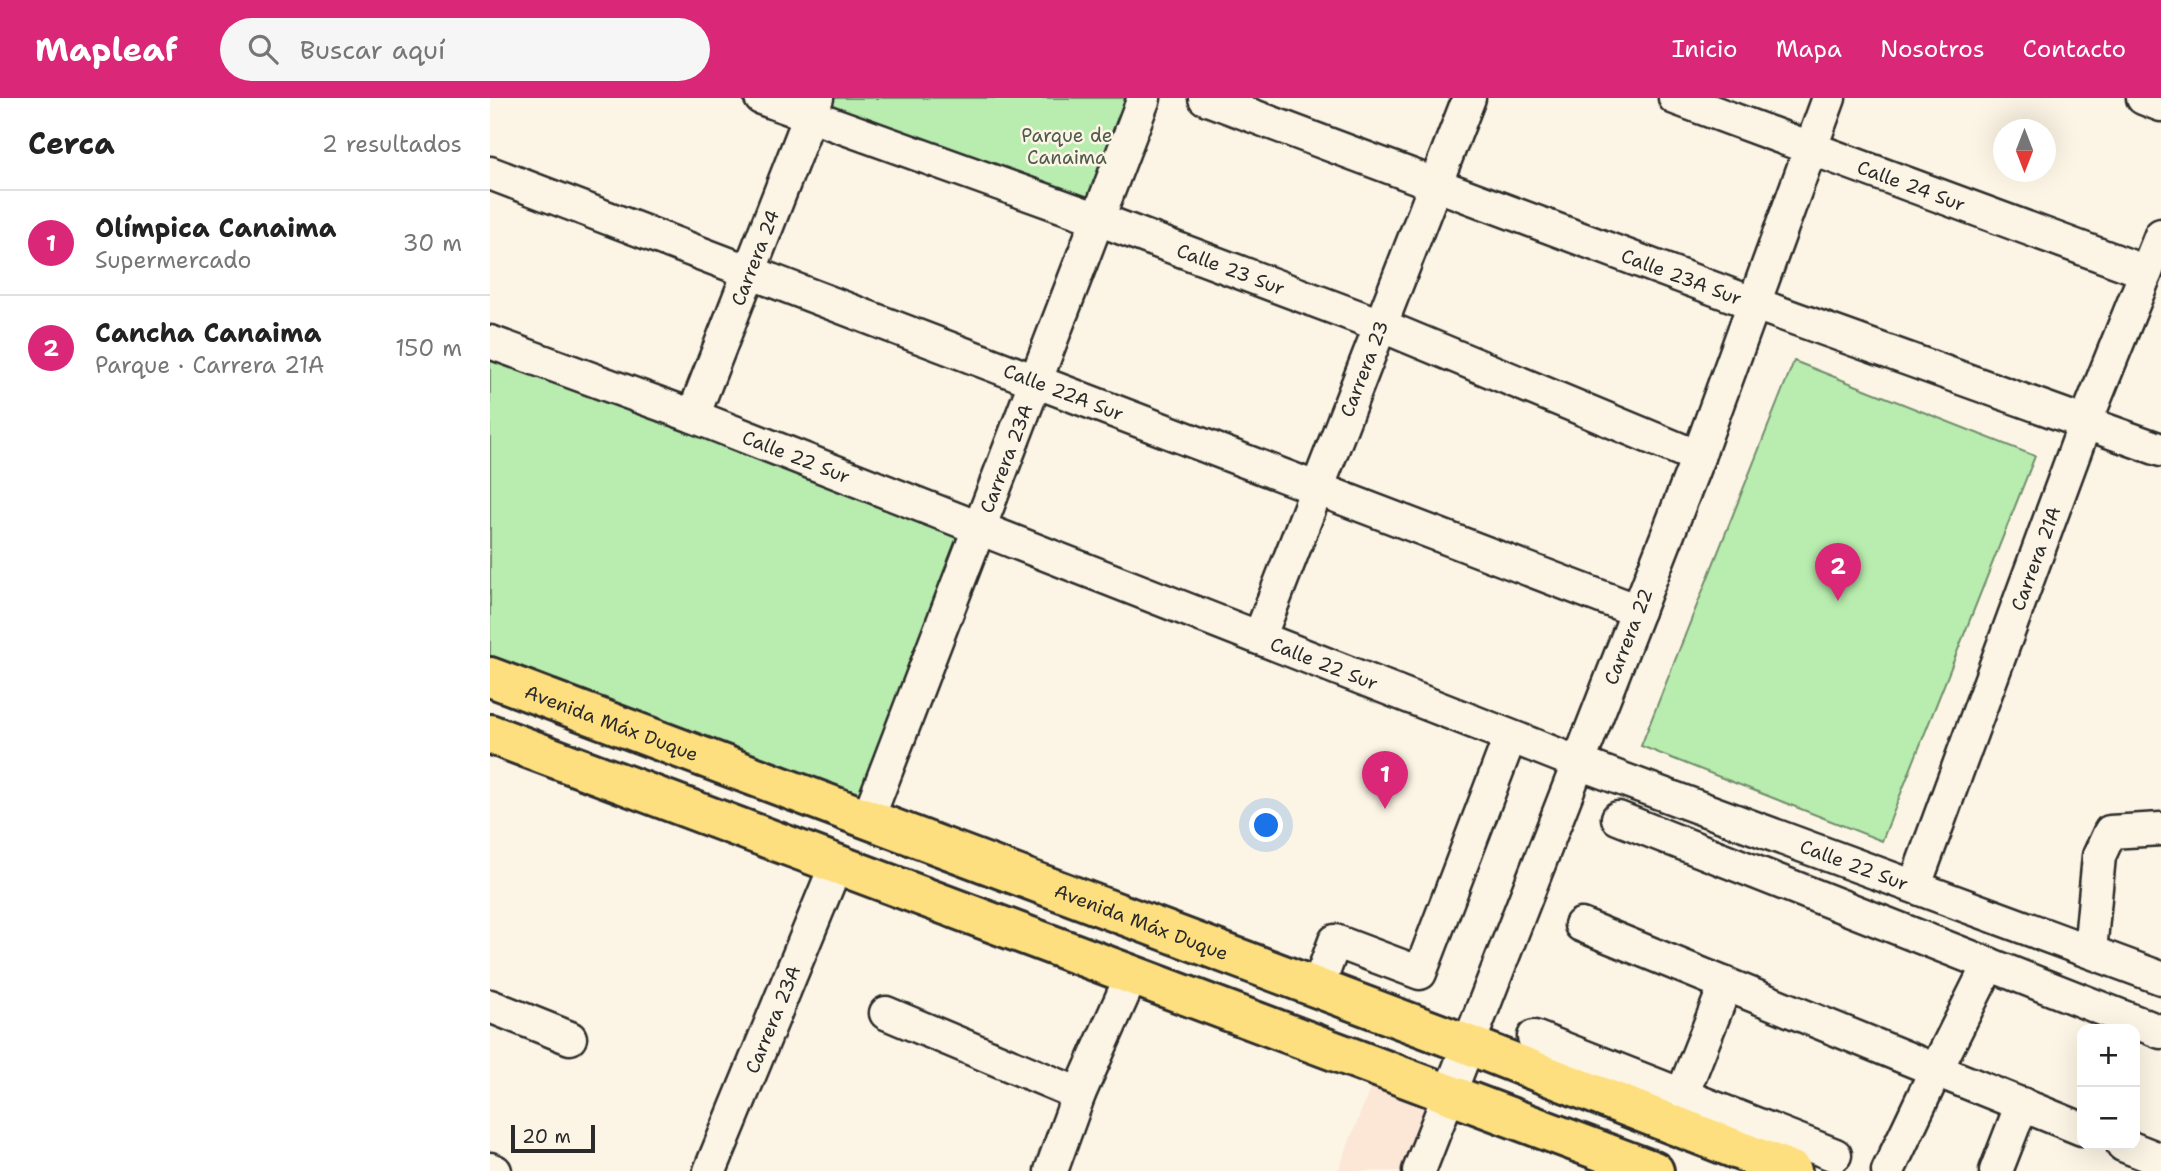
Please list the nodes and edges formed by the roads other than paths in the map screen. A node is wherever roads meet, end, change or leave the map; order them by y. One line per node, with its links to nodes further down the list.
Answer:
1 (761, 98): 9 (street, Calle 23 Sur)
2 (1143, 98): 13 (street, Carrera 23A)
3 (1205, 98): 12 (street, Calle 23A Sur)
4 (1469, 98): 12 (street, Carrera 23)
5 (1675, 98): 10 (street, Calle 24 Sur)
6 (1829, 98): 10 (street, Carrera 22)
7 (2143, 98): 8 (street)
8 (2161, 105)
9 (814, 107): 13 (street, Calle 23 Sur); 15 (street, Carrera 24)
10 (1811, 147): 16 (street, Calle 24 Sur); 17 (street, Carrera 22)
11 (490, 173): 15 (street, Calle 22A Sur)
12 (1437, 185): 17 (street, Calle 23A Sur); 18 (street, Carrera 23)
13 (1098, 219): 18 (street, Calle 23 Sur); 20 (street, Carrera 23A)
14 (2161, 235): 16 (street, Carrera 21A)
15 (748, 270): 20 (street, Calle 22A Sur); 21 (street, Carrera 24)
16 (2146, 272): 22 (street, Carrera 21A)
17 (1755, 304): 22 (street, Calle 23A Sur); 24 (street, Carrera 22)
18 (1380, 325): 24 (street, Calle 23 Sur); 25 (street, Carrera 23)
19 (490, 342): 21 (street, Calle 22 Sur)
20 (1034, 382): 25 (street, Calle 22A Sur); 26 (street, Carrera 23A)
21 (693, 416): 26 (street, Calle 22 Sur)
22 (2086, 421): 23 (street, Calle 23A Sur); 37 (street, Carrera 21A)
23 (2161, 450)
24 (1698, 457): 27 (street, Carrera 22)
25 (1319, 488): 27 (street, Calle 22A Sur); 28 (street, Carrera 23)
26 (979, 531): 28 (street, Calle 22 Sur); 33 (street, Carrera 23A)
27 (1638, 611): 32 (street, Carrera 22)
28 (1259, 638): 31 (street, Calle 22 Sur)
29 (490, 677): 33 (main road, Avenida Máx Duque)
30 (490, 734): 36 (main road)
31 (1510, 737): 32 (street, Calle 22 Sur); 44 (street)
32 (1576, 762): 37 (street, Calle 22 Sur); 50 (street, Carrera 22)
33 (869, 818): 44 (main road, Avenida Máx Duque)
34 (1618, 818): 40 (street)
35 (2161, 829): 39 (street)
36 (836, 865): 41 (main road); 62 (street, Carrera 23A)
37 (1915, 885): 39 (street, Calle 22 Sur)
38 (1581, 925): 43 (street)
39 (2090, 951): 42 (street, Calle 22 Sur)
40 (1989, 964): 47 (street); 51 (street)
41 (1130, 977): 52 (street); 53 (main road)
42 (2161, 978)
43 (1726, 984): 51 (street); 54 (street)
44 (1317, 989): 50 (main road, Avenida Máx Duque)
45 (490, 1006): 49 (street)
46 (886, 1013): 52 (street)
47 (2161, 1032)
48 (1534, 1037): 54 (street)
49 (570, 1038)
50 (1469, 1045): 53 (street, Carrera 22); 66 (main road, Avenida Máx Duque)
51 (1936, 1070): 55 (street); 67 (street)
52 (1079, 1094): 63 (street)
53 (1451, 1094): 64 (street, Carrera 22); 65 (main road)
54 (1682, 1095): 58 (street)
55 (2022, 1104): 56 (street); 68 (street)
56 (2077, 1127)
57 (2136, 1150): 59 (street)
58 (1835, 1155)
59 (2161, 1160)
60 (490, 1169): 61 (street)
61 (495, 1171)
62 (710, 1171)
63 (1051, 1171)
64 (1419, 1171)
65 (1654, 1171)
66 (1792, 1171)
67 (1888, 1171)
68 (1996, 1171)

